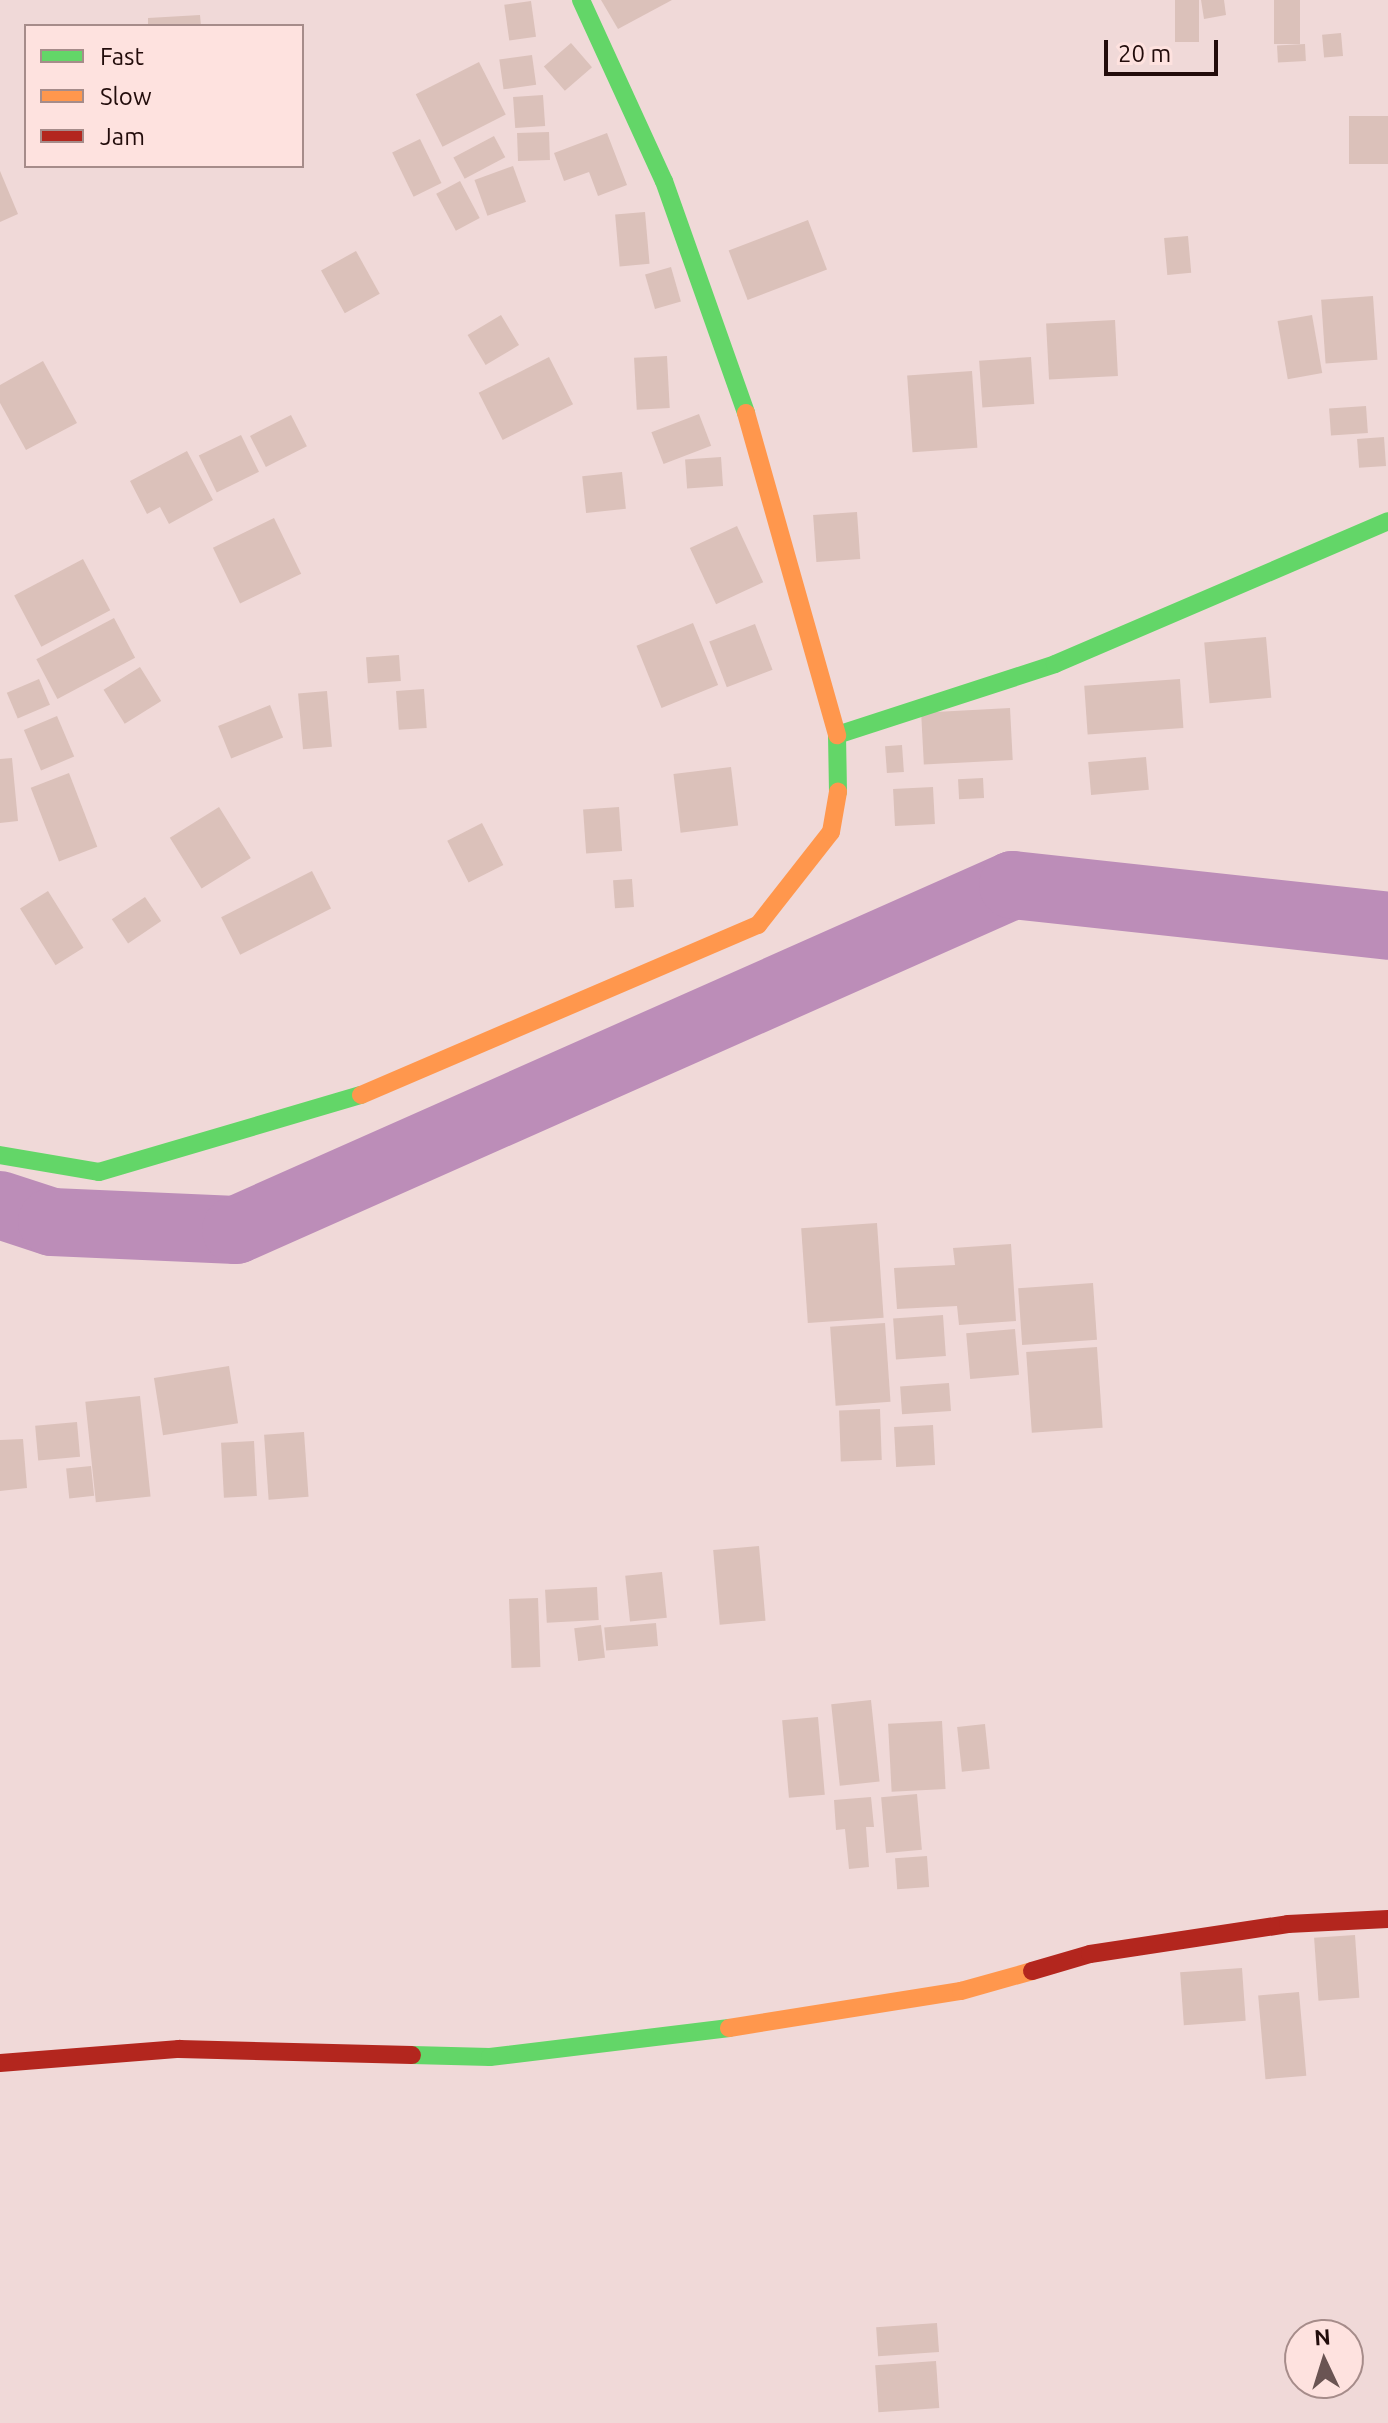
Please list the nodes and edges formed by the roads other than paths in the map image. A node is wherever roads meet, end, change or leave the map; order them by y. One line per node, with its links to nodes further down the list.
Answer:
1 (581, 0): 3 (street)
2 (1388, 521): 3 (street)
3 (837, 735): 4 (street)
4 (0, 1155)
5 (1388, 1919): 6 (street)
6 (0, 2063)

